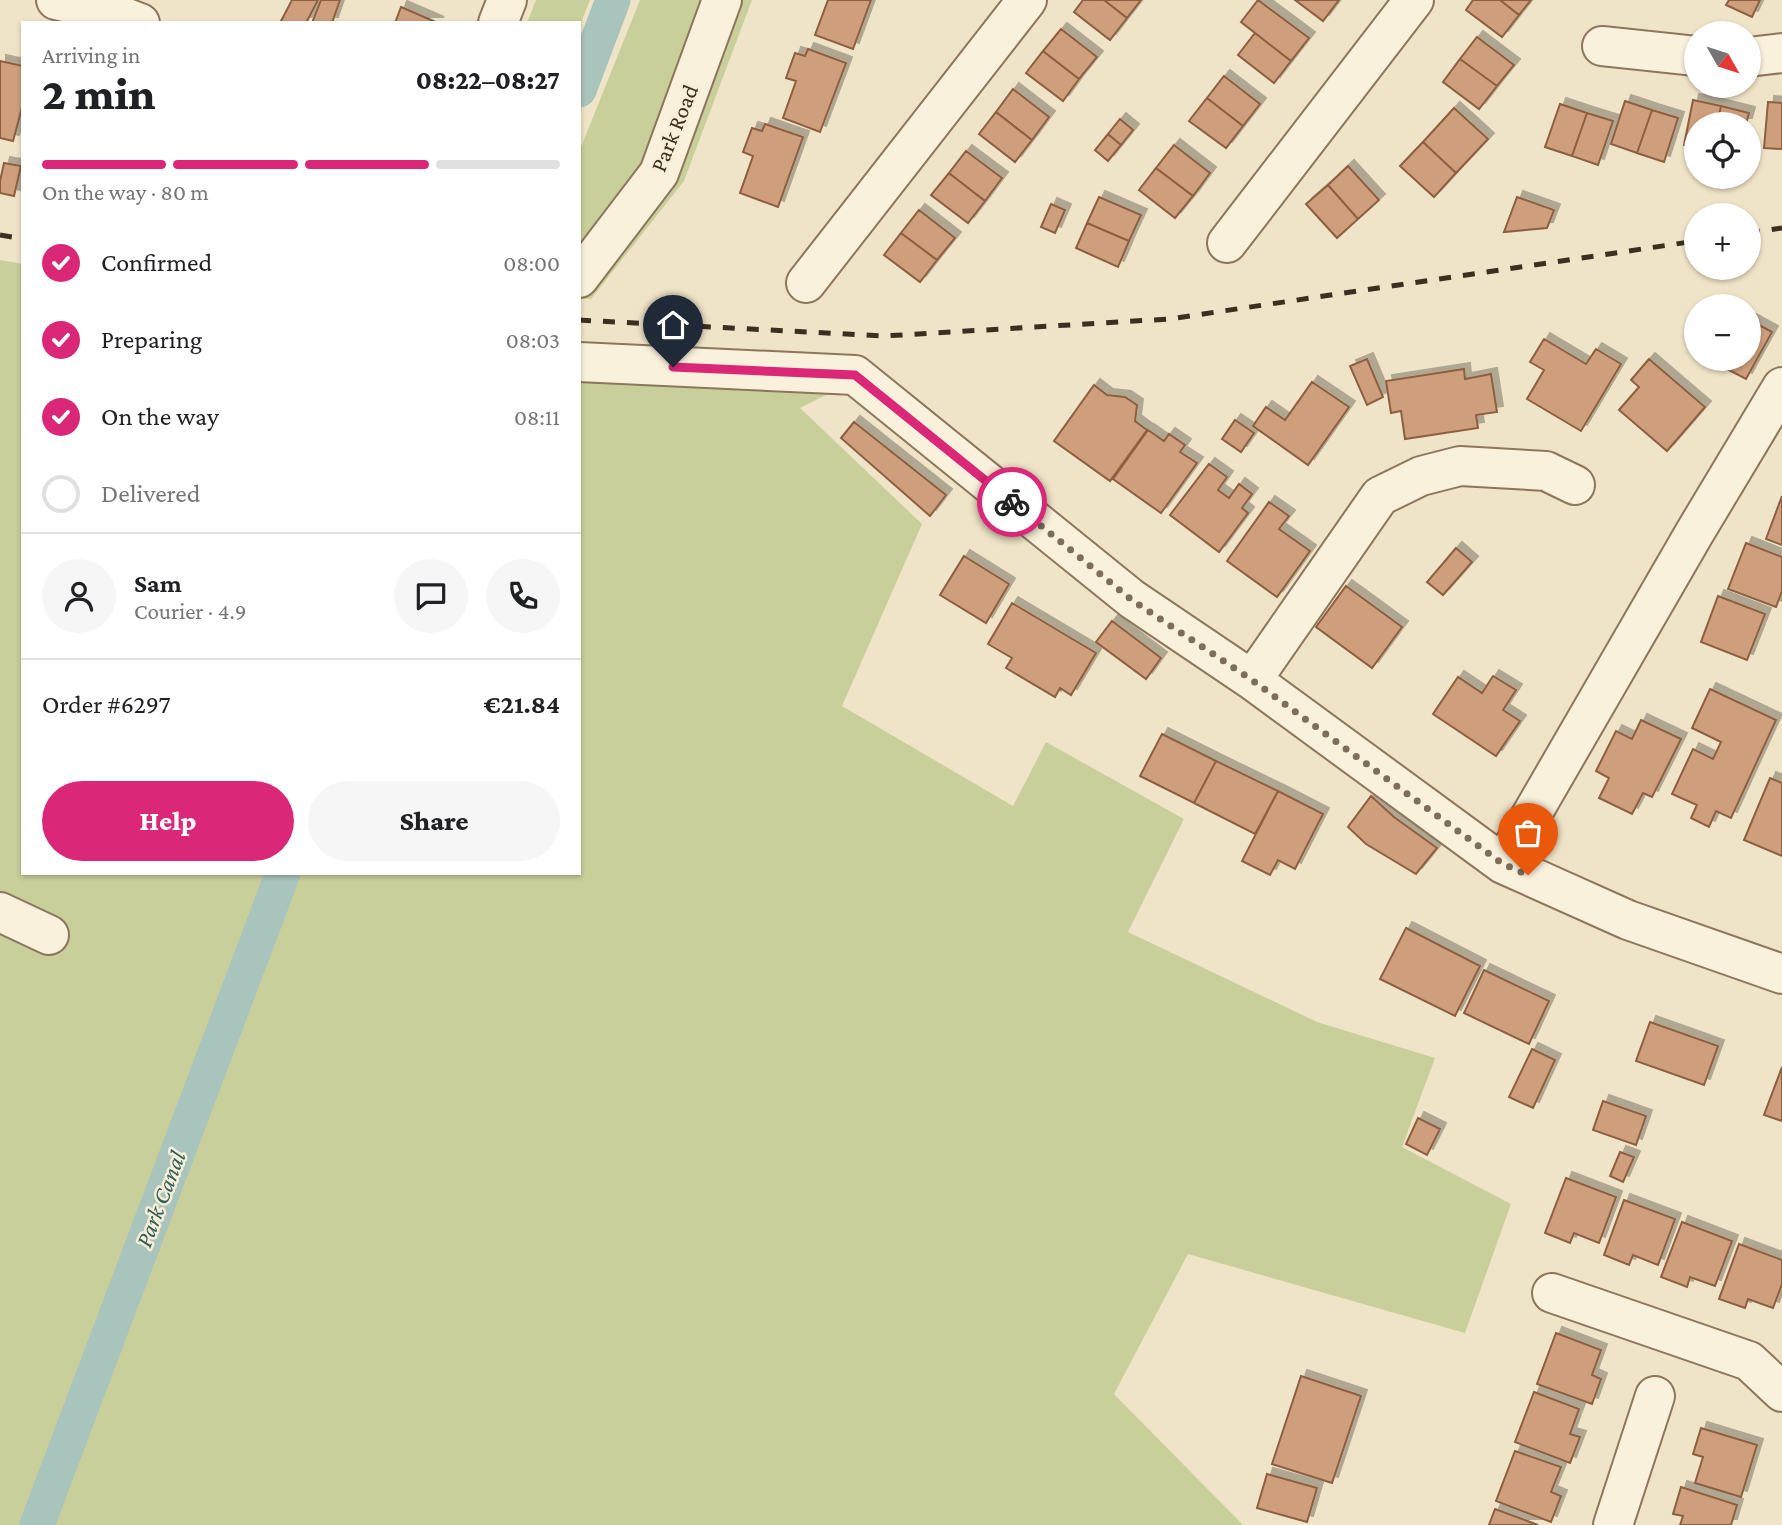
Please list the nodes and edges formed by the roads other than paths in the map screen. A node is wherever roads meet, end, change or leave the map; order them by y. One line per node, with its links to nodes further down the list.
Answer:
1 (56, 0): 6 (street)
2 (507, 0): 7 (street)
3 (722, 0): 13 (street, Park Road)
4 (1027, 0): 14 (street)
5 (1414, 0): 12 (street)
6 (127, 13)
7 (499, 21)
8 (1602, 46): 10 (street)
9 (1782, 53): 11 (street)
10 (1684, 55)
11 (1761, 55)
12 (1227, 243)
13 (581, 275)
14 (806, 284)
15 (581, 362): 18 (street)
16 (1782, 387): 19 (street)
17 (1575, 485): 18 (street)
18 (1252, 680): 19 (street)
19 (1503, 864): 22 (street)
20 (0, 912): 21 (street)
21 (49, 934)
22 (1782, 974)
23 (1552, 1293): 24 (street)
24 (1782, 1392)
25 (1655, 1396): 26 (street)
26 (1613, 1525)

